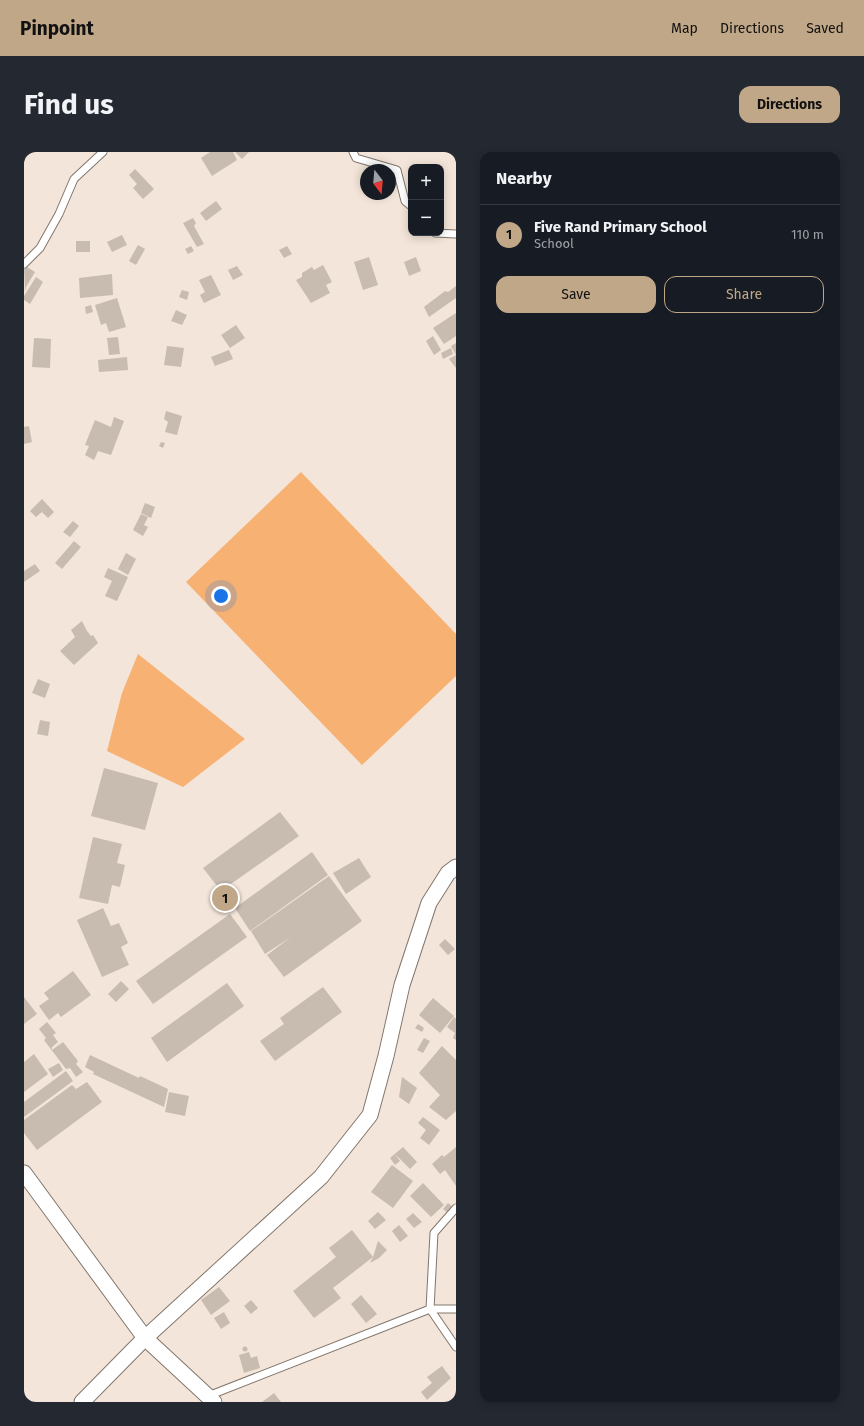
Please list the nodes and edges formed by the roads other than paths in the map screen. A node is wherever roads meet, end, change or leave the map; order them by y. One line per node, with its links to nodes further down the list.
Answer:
1 (103, 152): 6 (lane)
2 (353, 152): 3 (lane)
3 (408, 204)
4 (444, 233): 5 (lane)
5 (456, 234)
6 (24, 264)
7 (456, 867): 12 (street)
8 (24, 1173): 12 (street)
9 (456, 1208): 10 (lane)
10 (430, 1309): 11 (lane); 13 (lane); 14 (lane)
11 (456, 1309)
12 (145, 1338): 14 (street); 15 (street)
13 (456, 1348)
14 (211, 1399)
15 (82, 1402)

